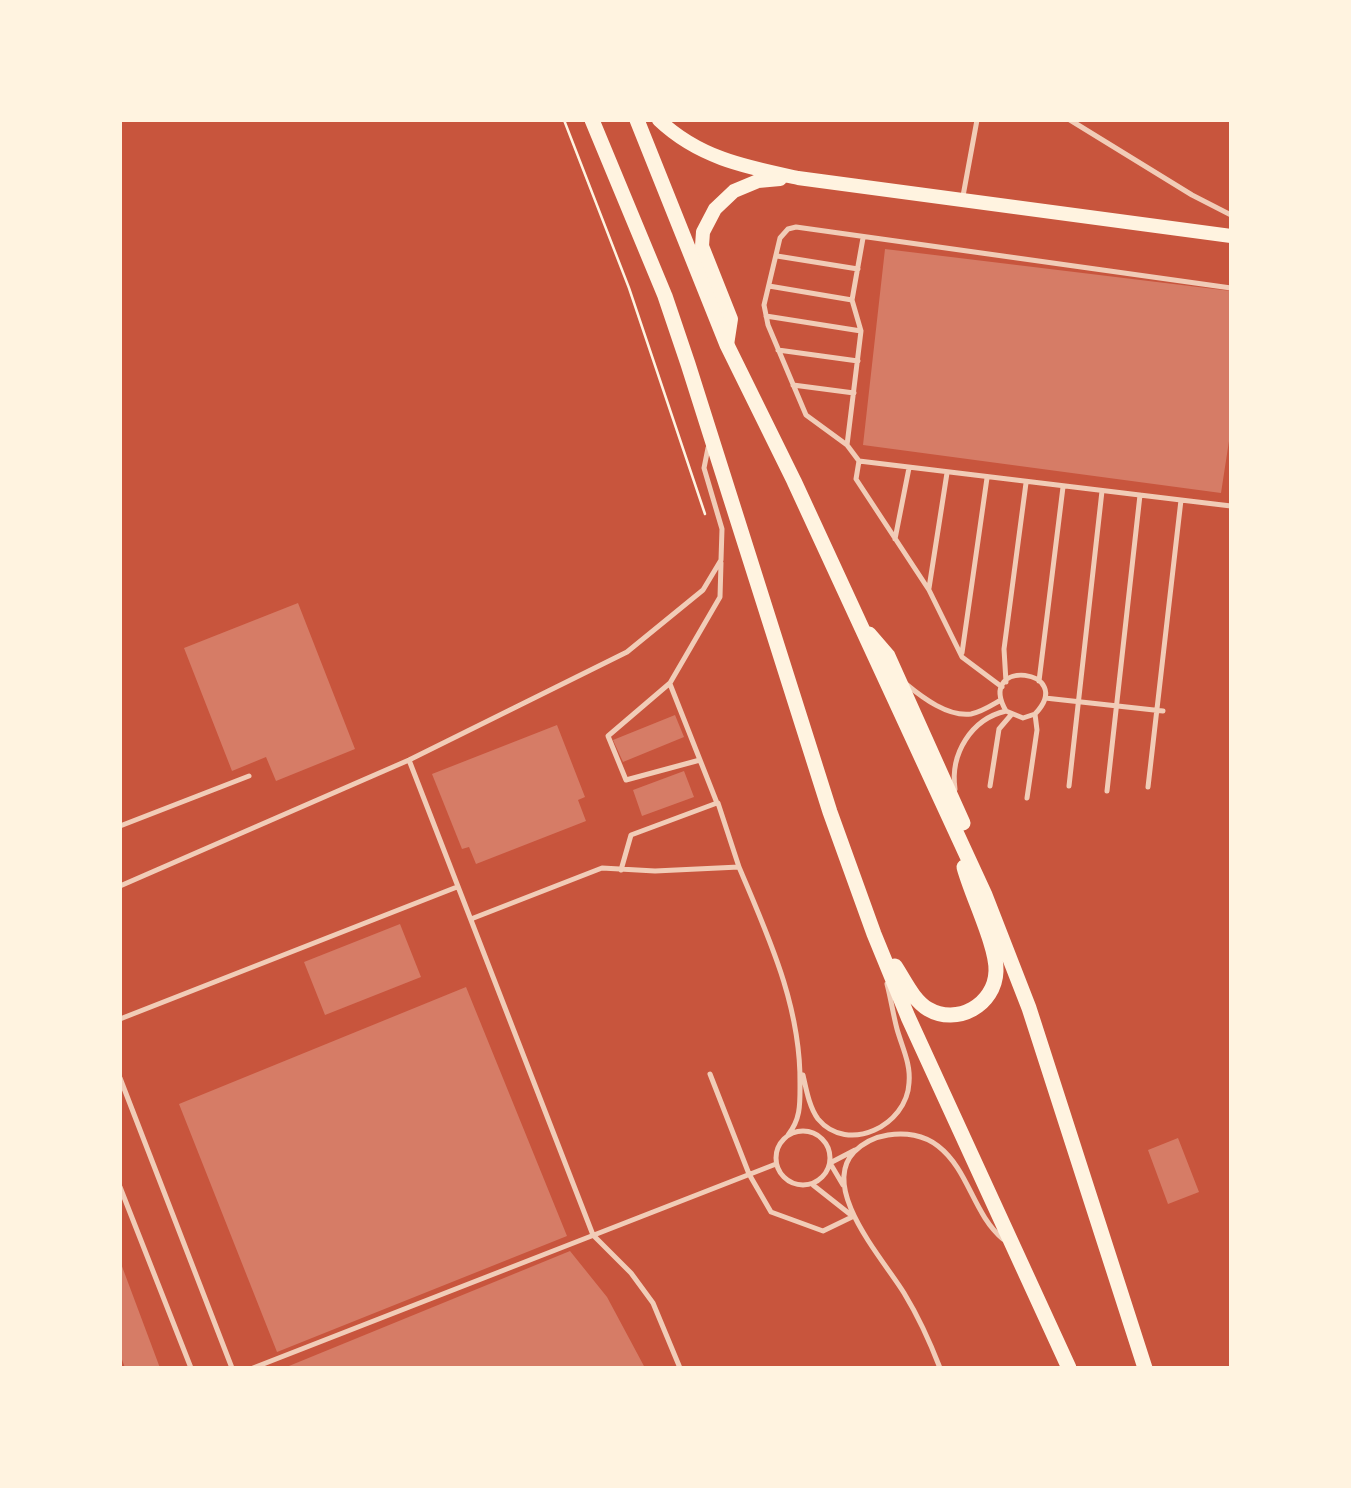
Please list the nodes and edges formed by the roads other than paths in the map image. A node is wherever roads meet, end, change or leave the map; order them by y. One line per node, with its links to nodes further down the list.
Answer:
1 (592, 120): 23 (main road)
2 (638, 120): 18 (main road)
3 (659, 120): 6 (main road)
4 (977, 120): 7 (lane)
5 (1070, 120): 8 (lane)
6 (798, 178): 7 (main road); 18 (main road)
7 (962, 200): 9 (main road)
8 (1231, 216)
9 (1231, 236)
10 (864, 238): 11 (lane); 12 (lane); 14 (lane)
11 (776, 256): 12 (lane); 13 (lane)
12 (858, 270): 15 (lane)
13 (769, 286): 15 (lane); 16 (lane)
14 (1231, 288)
15 (852, 300): 17 (lane)
16 (766, 316): 17 (lane); 19 (lane)
17 (861, 331): 20 (lane)
18 (728, 345): 38 (main road)
19 (778, 350): 20 (lane); 21 (lane)
20 (858, 361): 22 (lane)
21 (793, 385): 22 (lane); 24 (lane)
22 (854, 393): 24 (lane)
23 (711, 432): 36 (lane); 68 (main road)
24 (847, 445): 25 (lane)
25 (859, 462): 26 (lane); 35 (lane)
26 (908, 468): 27 (lane); 35 (lane)
27 (947, 472): 28 (lane); 37 (lane)
28 (987, 478): 29 (lane); 39 (lane)
29 (1026, 483): 30 (lane); 43 (lane)
30 (1063, 487): 31 (lane); 41 (lane)
31 (1102, 491): 32 (lane); 46 (lane)
32 (1140, 496): 33 (lane); 47 (lane)
33 (1182, 500): 34 (lane); 48 (lane)
34 (1231, 506)
35 (895, 539): 37 (lane)
36 (721, 560): 42 (lane); 51 (lane)
37 (929, 590): 39 (lane)
38 (859, 624): 40 (main road); 62 (main road)
39 (962, 657): 43 (lane)
40 (897, 676): 45 (lane); 60 (main road)
41 (1039, 680): 43 (lane); 44 (lane)
42 (670, 683): 52 (lane); 52 (lane)
43 (1004, 684): 45 (lane)
44 (1045, 698): 46 (lane); 50 (lane)
45 (1001, 700): 49 (lane)
46 (1077, 702): 47 (lane); 55 (lane)
47 (1118, 706): 48 (lane); 57 (lane)
48 (1160, 711): 56 (lane)
49 (1009, 713): 50 (lane); 54 (lane); 60 (lane)
50 (1035, 714): 58 (lane)
51 (409, 760): 65 (lane); 66 (lane)
52 (700, 760): 59 (lane)
53 (249, 776): 61 (lane)
54 (990, 786)
55 (1069, 786)
56 (1148, 787)
57 (1107, 791)
58 (1028, 798)
59 (718, 802): 63 (lane); 64 (lane)
60 (963, 821): 62 (main road)
61 (120, 826)
62 (964, 847): 68 (main road); 93 (main road)
63 (739, 867): 64 (lane); 70 (lane)
64 (621, 870): 67 (lane)
65 (120, 886)
66 (458, 887): 67 (lane); 69 (lane)
67 (470, 920): 85 (lane)
68 (874, 934): 74 (lane); 86 (main road)
69 (120, 1019)
70 (800, 1067): 73 (lane); 76 (lane)
71 (710, 1074): 80 (lane)
72 (120, 1078): 88 (lane)
73 (815, 1114): 74 (lane); 75 (lane)
74 (832, 1130): 75 (lane)
75 (819, 1134): 76 (lane); 78 (lane)
76 (788, 1135): 79 (lane)
77 (858, 1148): 78 (lane); 83 (lane); 86 (lane)
78 (830, 1163): 81 (lane); 83 (lane)
79 (776, 1164): 80 (lane); 81 (lane)
80 (749, 1174): 84 (lane); 85 (lane)
81 (812, 1184): 84 (lane)
82 (120, 1187): 87 (lane)
83 (844, 1188): 84 (lane)
84 (854, 1216): 91 (lane)
85 (593, 1235): 89 (lane); 90 (lane)
86 (1013, 1247): 92 (main road)
87 (190, 1368)
88 (232, 1368)
89 (253, 1368)
90 (680, 1368)
91 (940, 1368)
92 (1069, 1368)
93 (1146, 1368)

